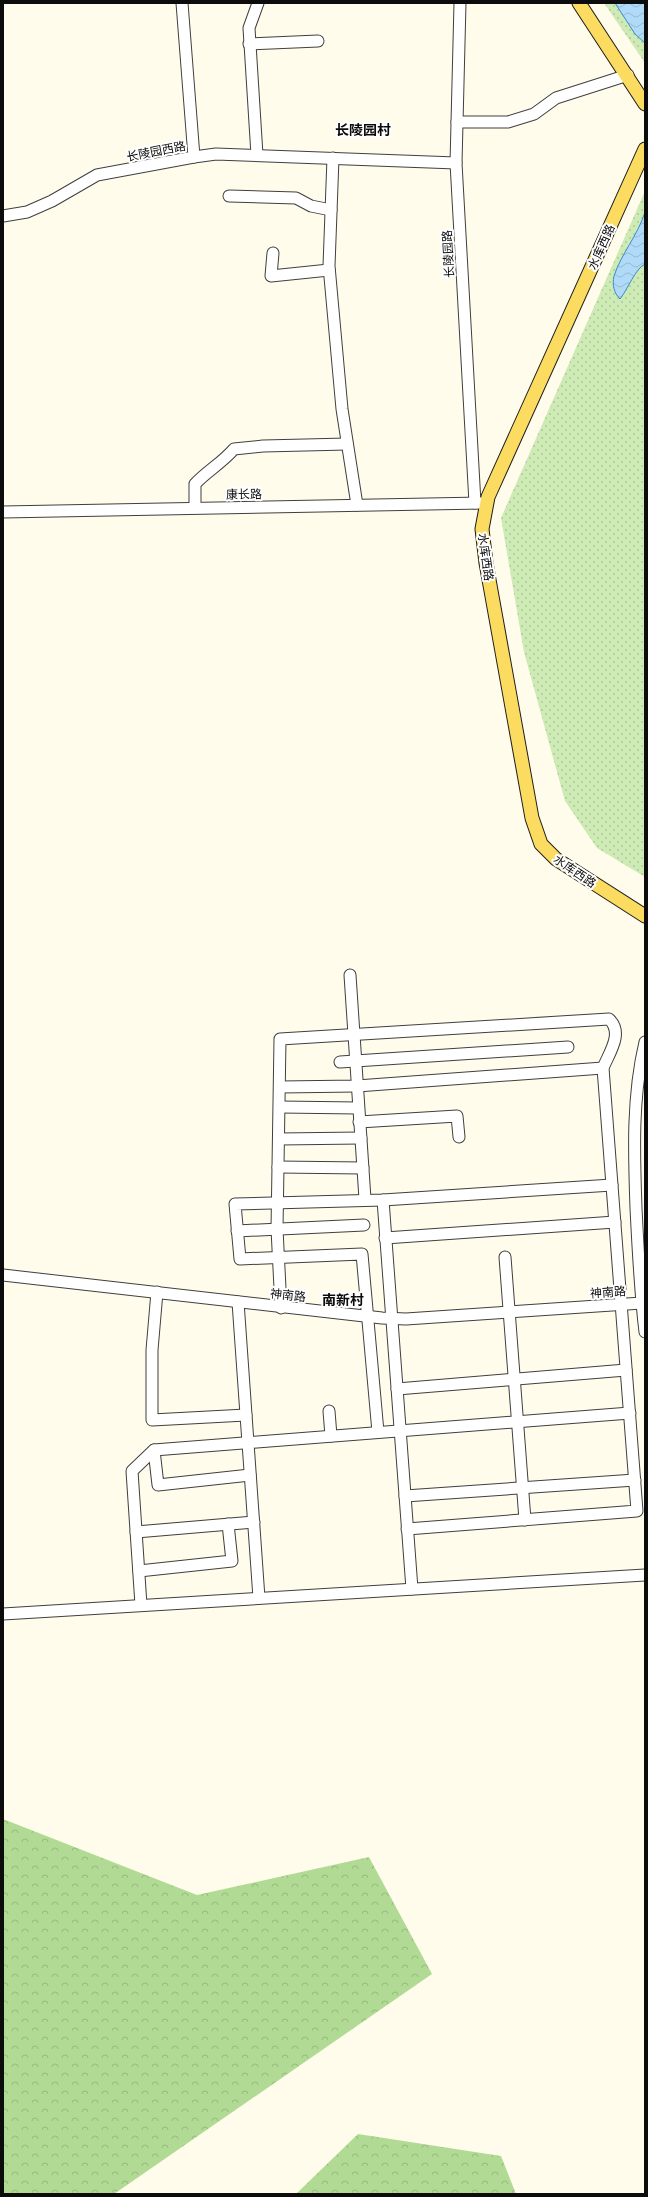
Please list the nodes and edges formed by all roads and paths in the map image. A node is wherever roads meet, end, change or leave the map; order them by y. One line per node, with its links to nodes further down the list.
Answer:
1 (182, 3): 12 (street, 长陵园西路)
2 (258, 3): 6 (street)
3 (460, 3): 9 (street, 长陵园路)
4 (579, 3): 7 (main road)
5 (318, 41): 6 (street)
6 (249, 44): 11 (street)
7 (628, 75): 8 (main road); 9 (street)
8 (645, 104)
9 (457, 122): 14 (street, 长陵园路)
10 (645, 149): 21 (main road, 水库西路)
11 (257, 156): 12 (street); 13 (street)
12 (194, 157): 17 (street, 长陵园西路)
13 (333, 158): 14 (street); 16 (street)
14 (456, 163): 21 (street, 长陵园路)
15 (229, 196): 16 (street)
16 (331, 210): 19 (street)
17 (3, 216)
18 (273, 253): 19 (street)
19 (329, 270): 20 (street)
20 (347, 444): 22 (street); 23 (street)
21 (480, 503): 22 (street, 康长路); 25 (main road, 水库西路)
22 (357, 505): 23 (street, 康长路)
23 (195, 507): 24 (street, 康长路)
24 (3, 512)
25 (645, 916)
26 (350, 975): 27 (street)
27 (354, 1034): 30 (street); 32 (street); 34 (street)
28 (645, 1042): 57 (street)
29 (568, 1047): 30 (street)
30 (355, 1061): 31 (street); 33 (street)
31 (340, 1062)
32 (603, 1068): 33 (street); 43 (street)
33 (357, 1086): 34 (street); 36 (street)
34 (280, 1087): 35 (street)
35 (280, 1107): 36 (street); 40 (street)
36 (358, 1108): 37 (street)
37 (359, 1122): 38 (street); 39 (street)
38 (459, 1137)
39 (360, 1138): 40 (street); 42 (street)
40 (279, 1140): 41 (street)
41 (278, 1167): 42 (street); 46 (street)
42 (363, 1168): 44 (street)
43 (612, 1185): 45 (street); 47 (street)
44 (366, 1200): 45 (street); 46 (street)
45 (383, 1200): 51 (street)
46 (277, 1202): 49 (street); 50 (street)
47 (615, 1222): 51 (street); 58 (street)
48 (364, 1225): 49 (street)
49 (277, 1229): 50 (street); 53 (street)
50 (237, 1231): 53 (street)
51 (385, 1238): 62 (street)
52 (505, 1257): 60 (street)
53 (277, 1258): 59 (street); 61 (street)
54 (3, 1274): 55 (street, 神南路)
55 (157, 1292): 56 (street, 神南路); 69 (street)
56 (238, 1302): 59 (street, 神南路); 69 (street)
57 (642, 1303): 58 (street, 神南路); 63 (street)
58 (621, 1304): 60 (street, 神南路); 64 (street)
59 (281, 1308): 61 (street, 神南路)
60 (509, 1312): 62 (street, 神南路); 65 (street)
61 (369, 1317): 62 (street, 神南路); 72 (street)
62 (392, 1319): 66 (street)
63 (645, 1332)
64 (626, 1370): 65 (street); 68 (street)
65 (514, 1379): 66 (street); 70 (street)
66 (397, 1389): 71 (street)
67 (329, 1411): 73 (street)
68 (630, 1413): 70 (street); 77 (street)
69 (246, 1415): 74 (street)
70 (517, 1422): 71 (street); 78 (street)
71 (400, 1431): 72 (street); 79 (street)
72 (378, 1432): 73 (street)
73 (331, 1436): 74 (street)
74 (248, 1443): 75 (street); 76 (street)
75 (154, 1450): 76 (street); 85 (street)
76 (250, 1475): 82 (street)
77 (635, 1480): 78 (street); 80 (street)
78 (522, 1488): 79 (street); 81 (street)
79 (405, 1496): 84 (street)
80 (641, 1511): 81 (street)
81 (524, 1520): 84 (street)
82 (254, 1522): 83 (street); 89 (street)
83 (228, 1524): 85 (street); 86 (street)
84 (407, 1529): 88 (street)
85 (136, 1532): 86 (street)
86 (139, 1571): 90 (street)
87 (645, 1575): 88 (street)
88 (412, 1589): 89 (street)
89 (259, 1598): 90 (street)
90 (141, 1605): 91 (street)
91 (3, 1614)

